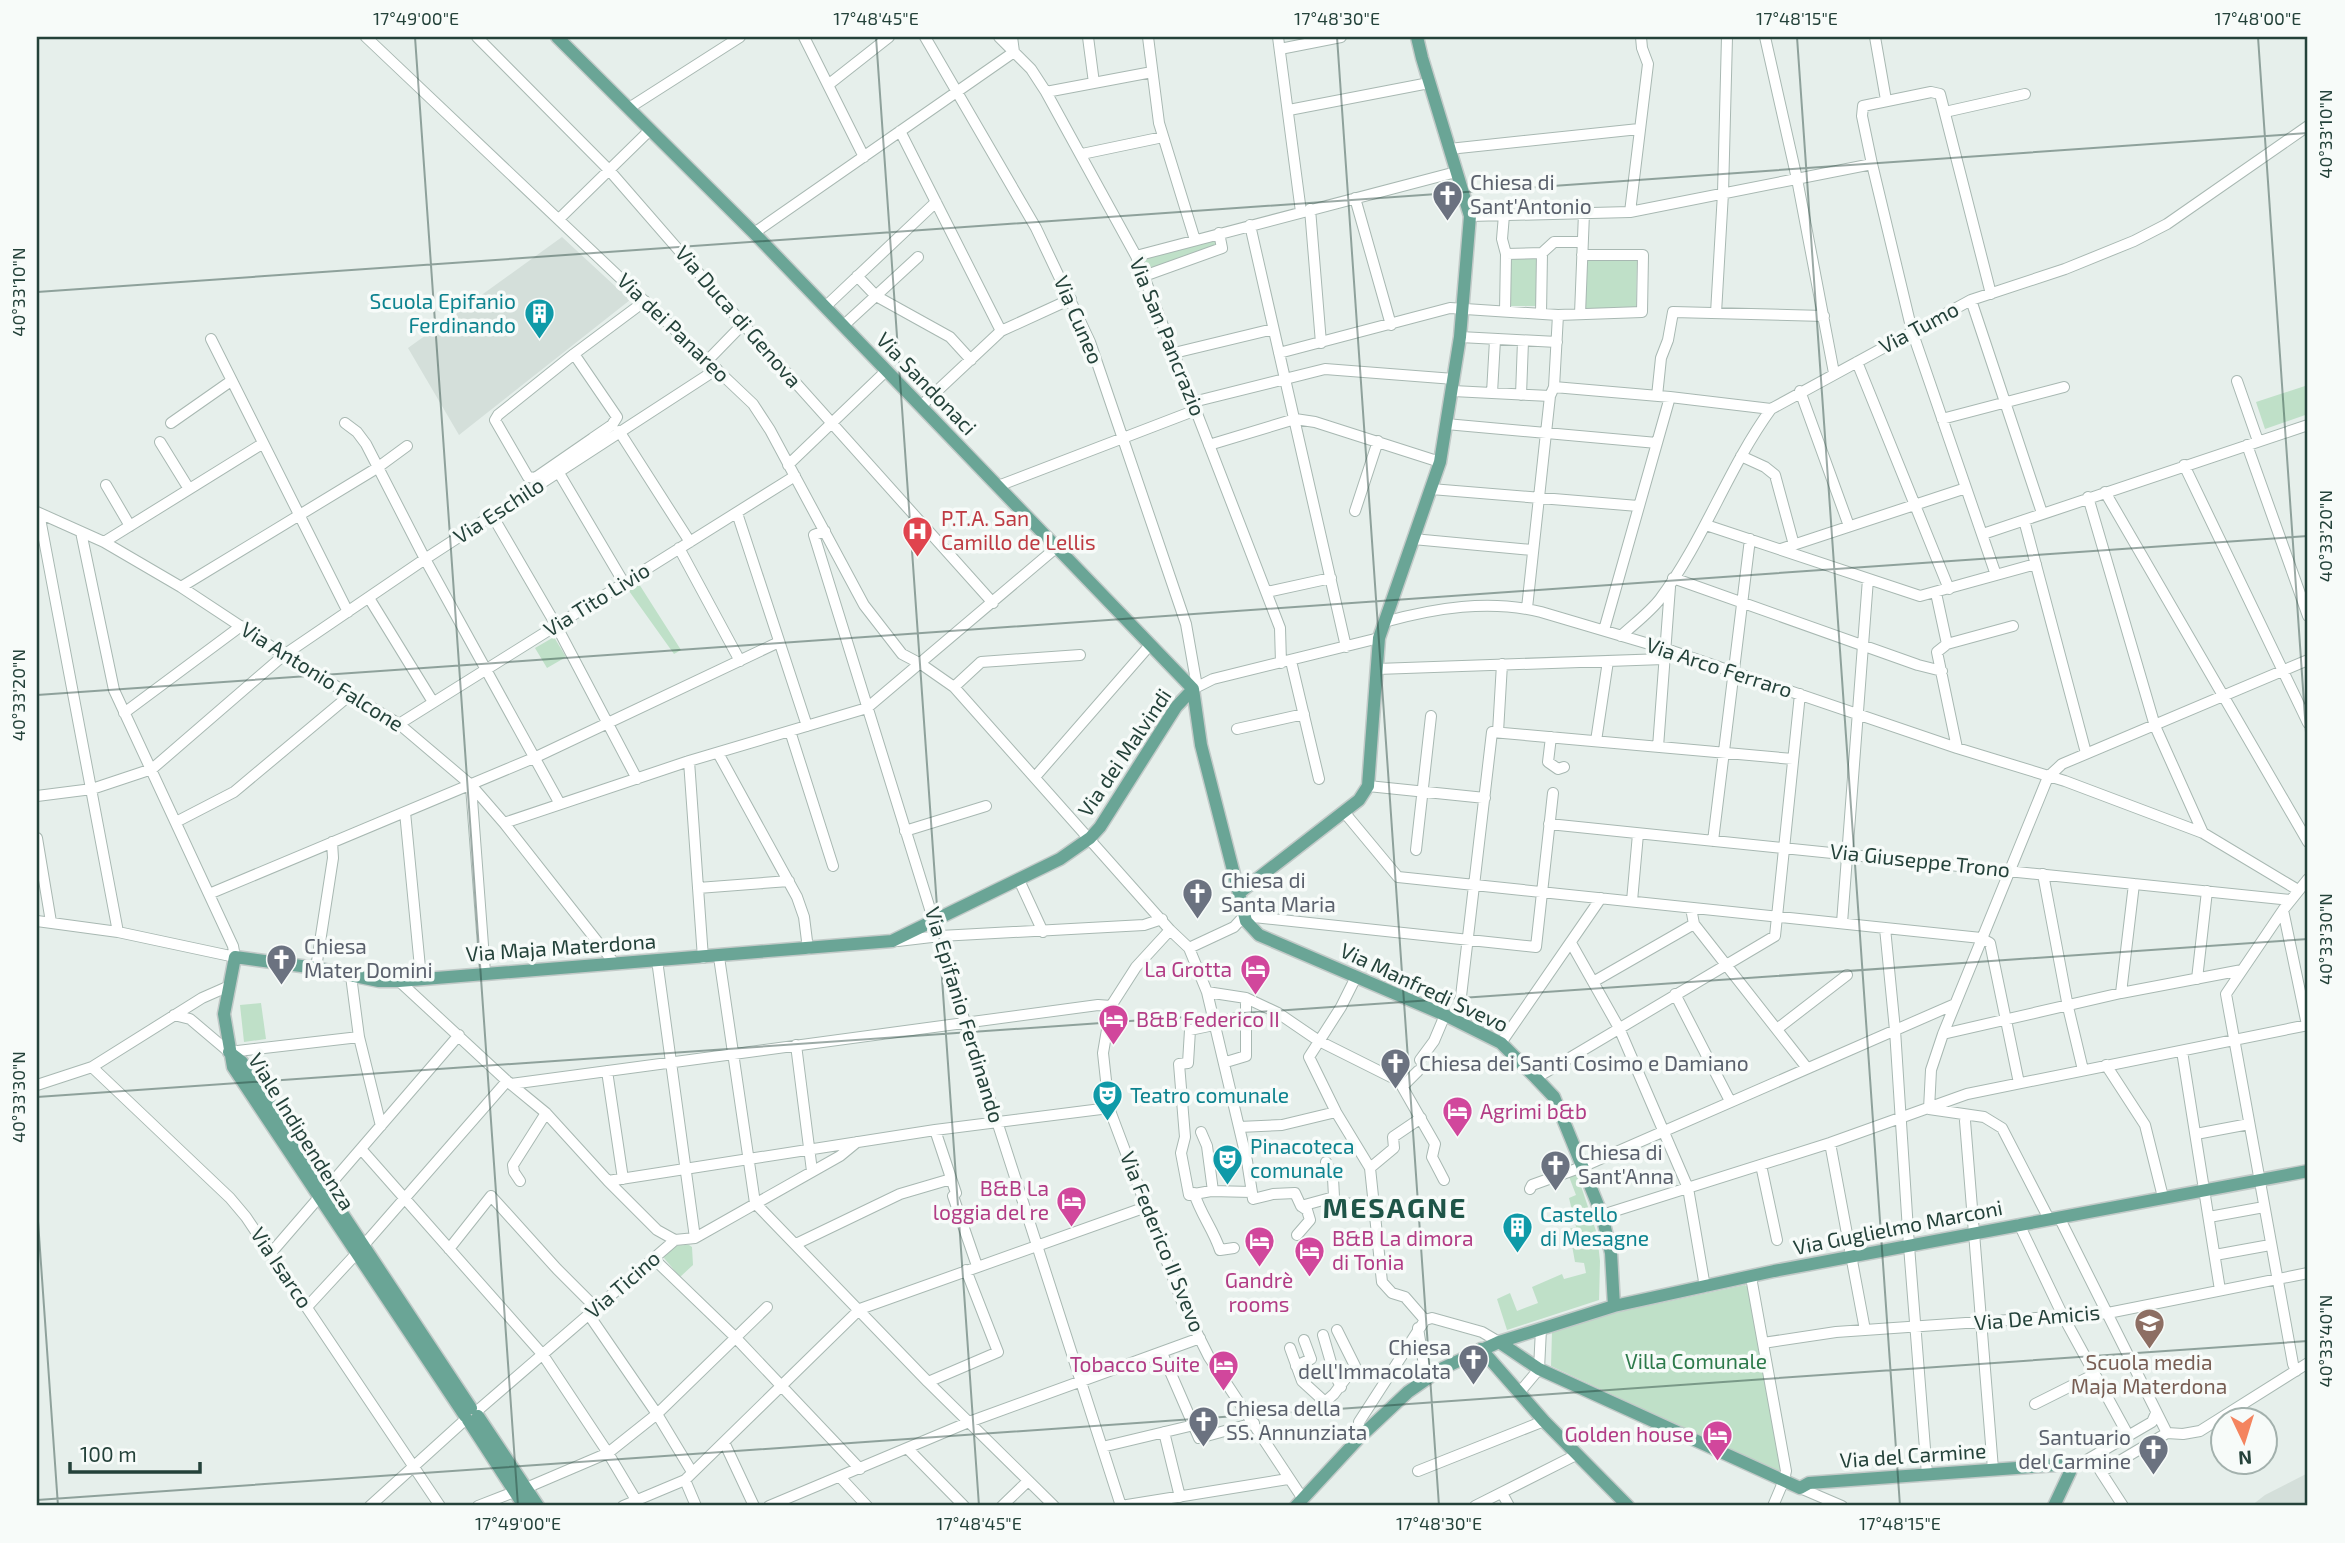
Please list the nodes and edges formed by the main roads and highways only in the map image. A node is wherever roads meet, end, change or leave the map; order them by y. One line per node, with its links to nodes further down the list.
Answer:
1 (557, 37): 3 (main road, Via Sandonaci)
2 (1418, 37): 5 (main road)
3 (1193, 689): 4 (main road, Via dei Malvindi); 5 (main road)
4 (1019, 880): 6 (main road, Via Maja Materdona)
5 (1239, 892): 8 (main road, Via Manfredi Svevo)
6 (235, 957): 11 (main road, Viale Indipendenza)
7 (2308, 1171): 8 (main road, Via Guglielmo Marconi)
8 (1614, 1306): 9 (main road, Via Guglielmo Marconi)
9 (1499, 1342): 10 (main road, Via Guglielmo Marconi); 16 (main road, Via del Carmine)
10 (1481, 1349): 12 (main road, Via Guglielmo Marconi); 15 (main road)
11 (520, 1490): 13 (main road, Viale Indipendenza); 14 (main road, Viale Indipendenza)
12 (1303, 1499)
13 (524, 1506)
14 (538, 1506)
15 (1628, 1506)
16 (2054, 1506)

